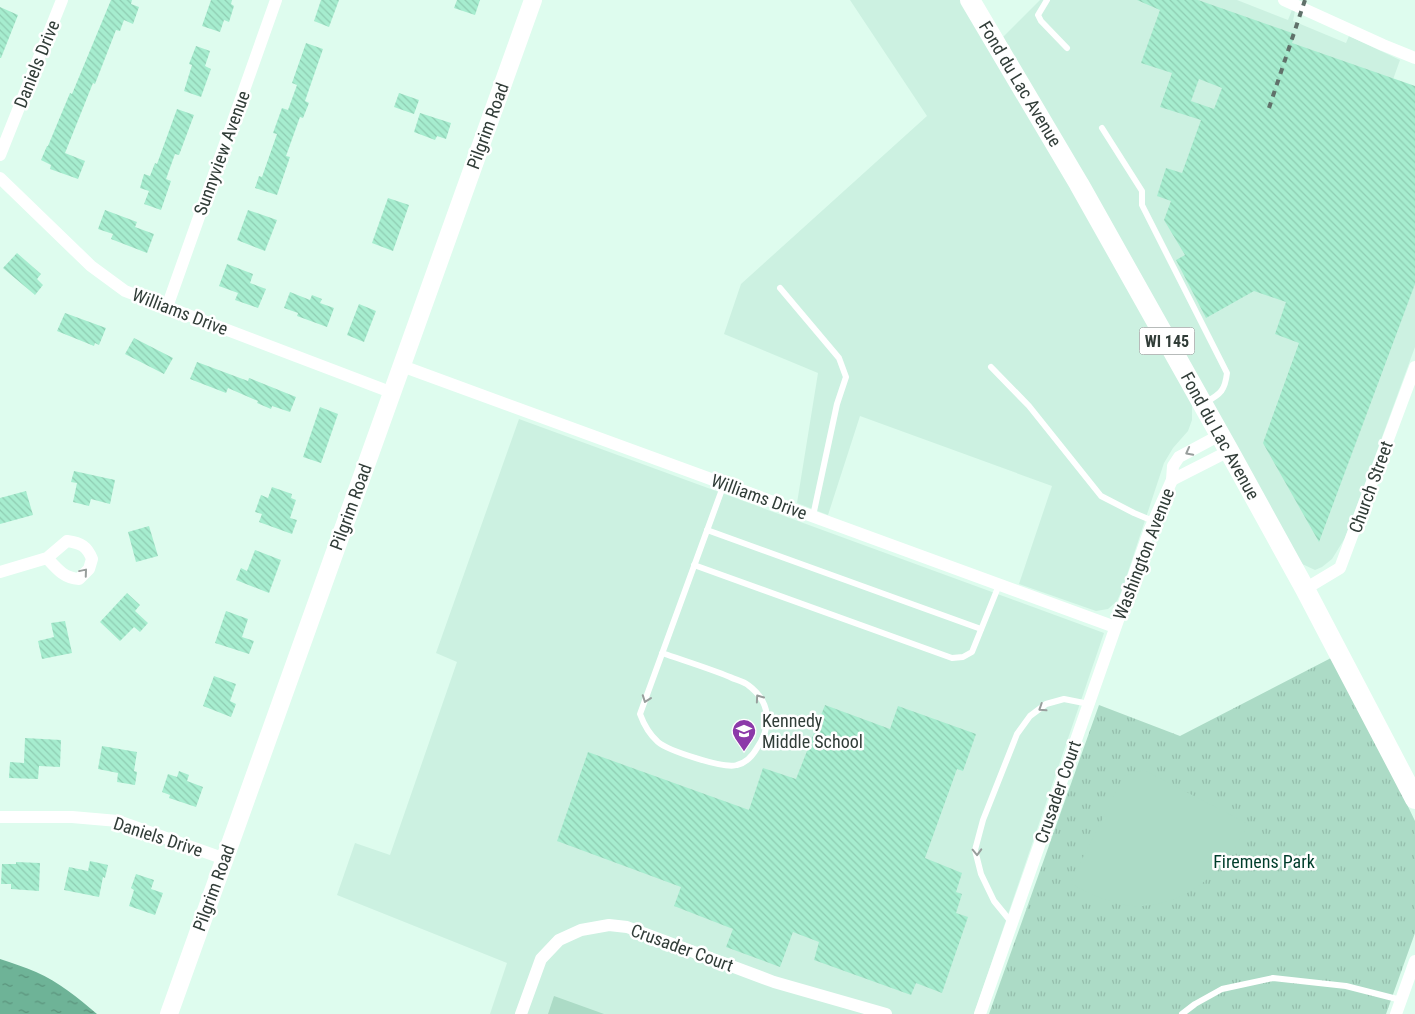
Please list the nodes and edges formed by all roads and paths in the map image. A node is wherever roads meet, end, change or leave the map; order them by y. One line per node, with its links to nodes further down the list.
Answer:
1 (62, 0): 10 (street, Daniels Drive)
2 (276, 0): 13 (street, Sunnyview Avenue)
3 (533, 0): 14 (street, Pilgrim Road)
4 (970, 0): 18 (main road, Fond du Lac Avenue / WI 145)
5 (1047, 0): 7 (lane)
6 (1284, 0): 8 (street)
7 (1067, 48)
8 (1415, 58)
9 (1102, 128): 18 (lane)
10 (0, 155)
11 (0, 178): 13 (street, Williams Drive)
12 (780, 288): 22 (lane)
13 (168, 307): 17 (street, Williams Drive)
14 (402, 366): 17 (street, Pilgrim Road); 21 (street, Williams Drive)
15 (991, 367): 23 (lane)
16 (1415, 367): 29 (street, Church Street)
17 (392, 393): 36 (street, Pilgrim Road)
18 (1202, 404): 19 (main road, Fond du Lac Avenue / WI 145)
19 (1224, 443): 20 (street, Washington Avenue); 20 (street, Washington Avenue, one-way to 20); 29 (main road, Fond du Lac Avenue / WI 145)
20 (1172, 480): 23 (street, Washington Avenue)
21 (724, 484): 22 (street, Williams Drive); 24 (lane)
22 (812, 516): 28 (street, Williams Drive)
23 (1153, 521): 30 (street, Washington Avenue)
24 (707, 530): 26 (lane); 31 (lane)
25 (47, 558): 27 (street)
26 (694, 565): 31 (lane); 32 (lane)
27 (0, 572)
28 (999, 585): 30 (street, Williams Drive); 31 (lane)
29 (1305, 589): 34 (main road, Fond du Lac Avenue / WI 145)
30 (1115, 627): 33 (street, Crusader Court)
31 (981, 629)
32 (662, 653): 32 (lane, one-way to 32)
33 (1089, 704): 37 (street, Crusader Court); 37 (lane, one-way to 37)
34 (1415, 799)
35 (0, 817): 36 (street, Daniels Drive)
36 (225, 859): 40 (street, Pilgrim Road)
37 (1012, 923): 43 (street, Crusader Court)
38 (1415, 961): 39 (street)
39 (1401, 1000): 44 (lane); 45 (street)
40 (169, 1014)
41 (521, 1014): 42 (street, Crusader Court)
42 (886, 1014)
43 (980, 1014)
44 (1182, 1014)
45 (1396, 1014)

